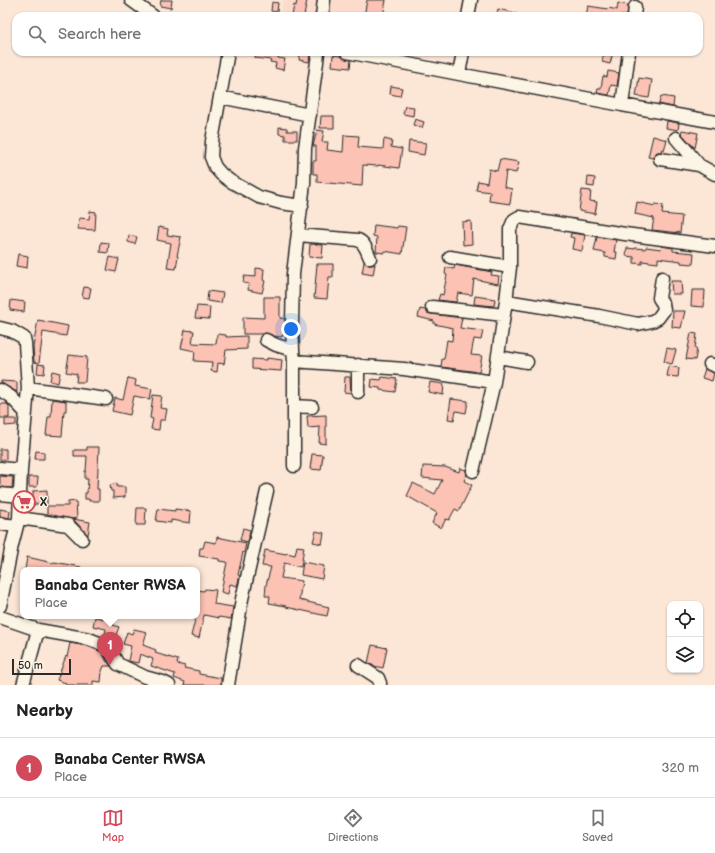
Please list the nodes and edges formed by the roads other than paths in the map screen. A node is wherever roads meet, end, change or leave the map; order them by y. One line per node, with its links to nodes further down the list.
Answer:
1 (131, 0): 4 (street)
2 (324, 0): 5 (street)
3 (471, 0): 6 (street)
4 (148, 12)
5 (322, 12)
6 (469, 12)
7 (227, 56): 13 (street)
8 (318, 56): 15 (street)
9 (367, 56): 12 (street)
10 (462, 56): 12 (street)
11 (628, 56): 14 (street)
12 (459, 74): 14 (street)
13 (220, 97): 15 (street); 21 (street)
14 (622, 105): 16 (street)
15 (310, 115): 21 (street)
16 (715, 122)
17 (676, 138): 19 (street)
18 (660, 159): 19 (street)
19 (699, 165): 20 (street)
20 (715, 174)
21 (302, 206): 22 (street)
22 (298, 235): 25 (street); 33 (street)
23 (715, 246): 26 (street)
24 (450, 257): 26 (street)
25 (370, 258)
26 (510, 267): 28 (street)
27 (662, 278): 28 (street)
28 (506, 301): 30 (street)
29 (432, 307): 30 (street)
30 (504, 315): 34 (street)
31 (0, 328): 38 (street)
32 (266, 340): 33 (street)
33 (293, 356): 36 (street); 42 (street)
34 (498, 357): 35 (street); 37 (street)
35 (527, 362)
36 (358, 365): 37 (street); 40 (street)
37 (494, 382): 48 (street)
38 (28, 388): 41 (street); 44 (street)
39 (0, 390): 44 (street)
40 (358, 392)
41 (106, 399)
42 (294, 406): 43 (street); 45 (street)
43 (312, 407)
44 (26, 413): 47 (street)
45 (294, 466)
46 (0, 468): 47 (street)
47 (21, 470): 51 (street)
48 (473, 471)
49 (267, 491): 62 (street)
50 (0, 494): 51 (street)
51 (20, 496): 52 (street)
52 (18, 522): 53 (street); 54 (street); 55 (street)
53 (0, 524)
54 (82, 539)
55 (6, 545): 56 (street)
56 (0, 604)
57 (0, 617): 58 (street)
58 (38, 630): 60 (street); 61 (street)
59 (358, 665): 63 (street)
60 (23, 685)
61 (169, 685)
62 (228, 685)
63 (380, 685)

